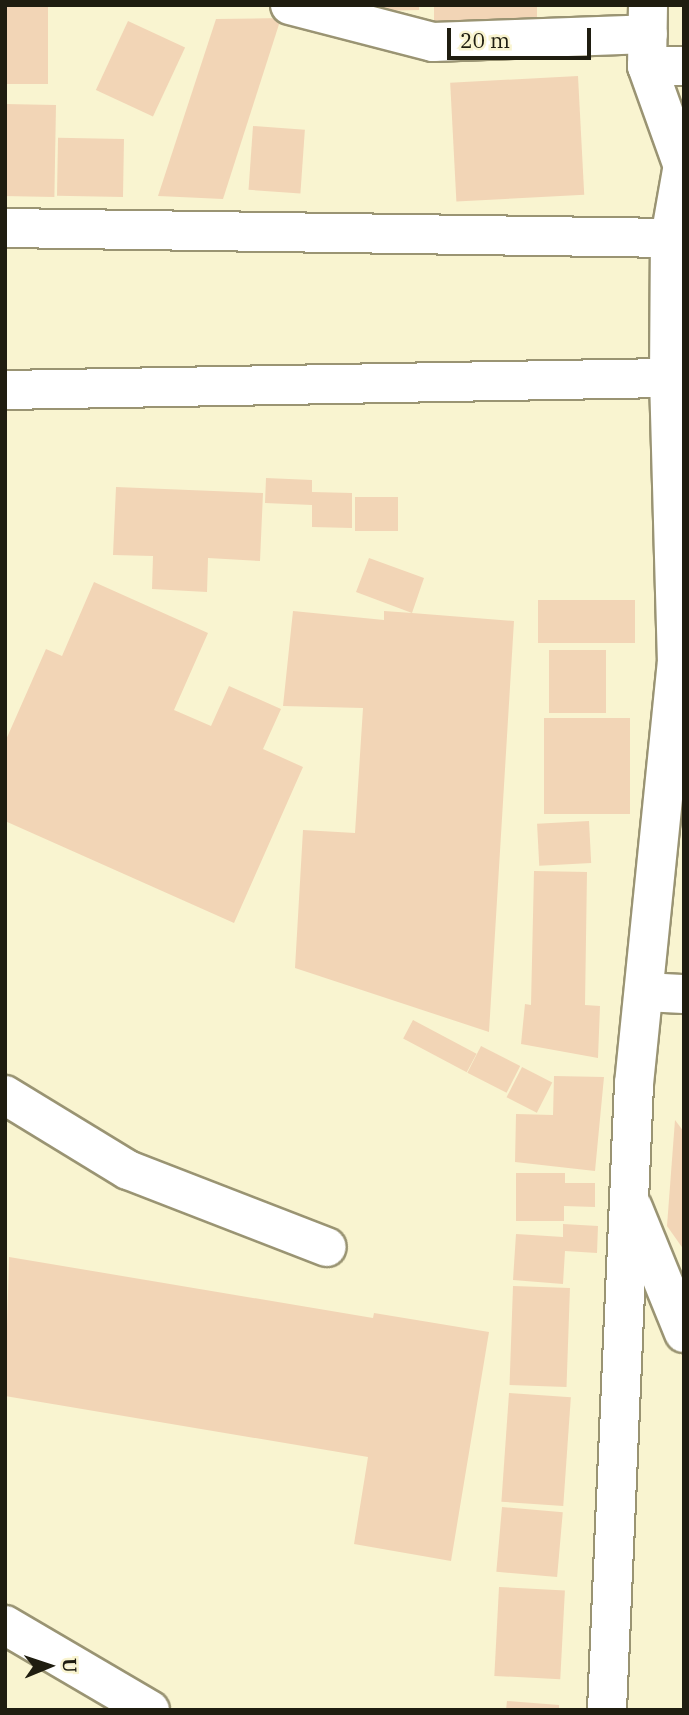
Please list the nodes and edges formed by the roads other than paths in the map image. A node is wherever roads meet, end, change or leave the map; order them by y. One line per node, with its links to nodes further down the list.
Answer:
1 (290, 5): 2 (street)
2 (657, 43): 3 (street)
3 (683, 162): 5 (street)
4 (5, 228): 5 (street)
5 (670, 238): 6 (street)
6 (668, 378): 7 (street); 8 (street)
7 (5, 390)
8 (644, 992): 9 (street); 11 (street)
9 (684, 994)
10 (5, 1095): 12 (street)
11 (628, 1196): 13 (street); 16 (street)
12 (327, 1247)
13 (684, 1333)
14 (5, 1625): 15 (street)
15 (150, 1710)
16 (607, 1710)

